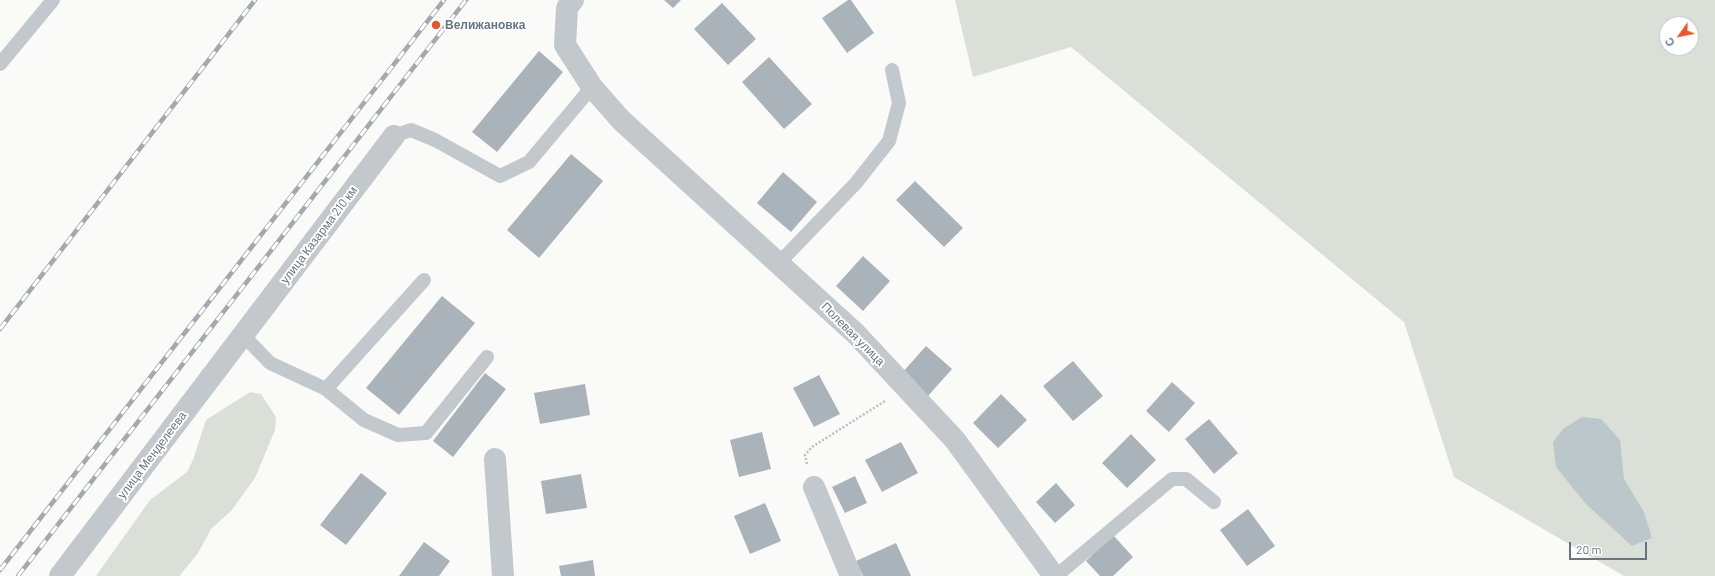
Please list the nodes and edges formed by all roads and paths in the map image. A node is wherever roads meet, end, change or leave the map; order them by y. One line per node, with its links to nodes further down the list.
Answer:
1 (53, 0): 3 (lane)
2 (573, 0): 5 (street, Полевая улица)
3 (0, 64)
4 (892, 70): 7 (lane)
5 (592, 87): 6 (lane); 7 (street, Полевая улица)
6 (394, 136): 9 (street, улица Казарма 210 км)
7 (779, 263): 11 (street, Полевая улица)
8 (424, 280): 12 (lane)
9 (243, 335): 12 (lane); 16 (street, улица Менделеева)
10 (487, 357): 12 (lane)
11 (906, 388): 14 (path); 19 (street, Полевая улица)
12 (326, 389)
13 (495, 460): 17 (street)
14 (814, 487): 18 (street)
15 (1214, 502): 19 (lane)
16 (60, 576)
17 (503, 576)
18 (851, 576)
19 (1055, 576)

